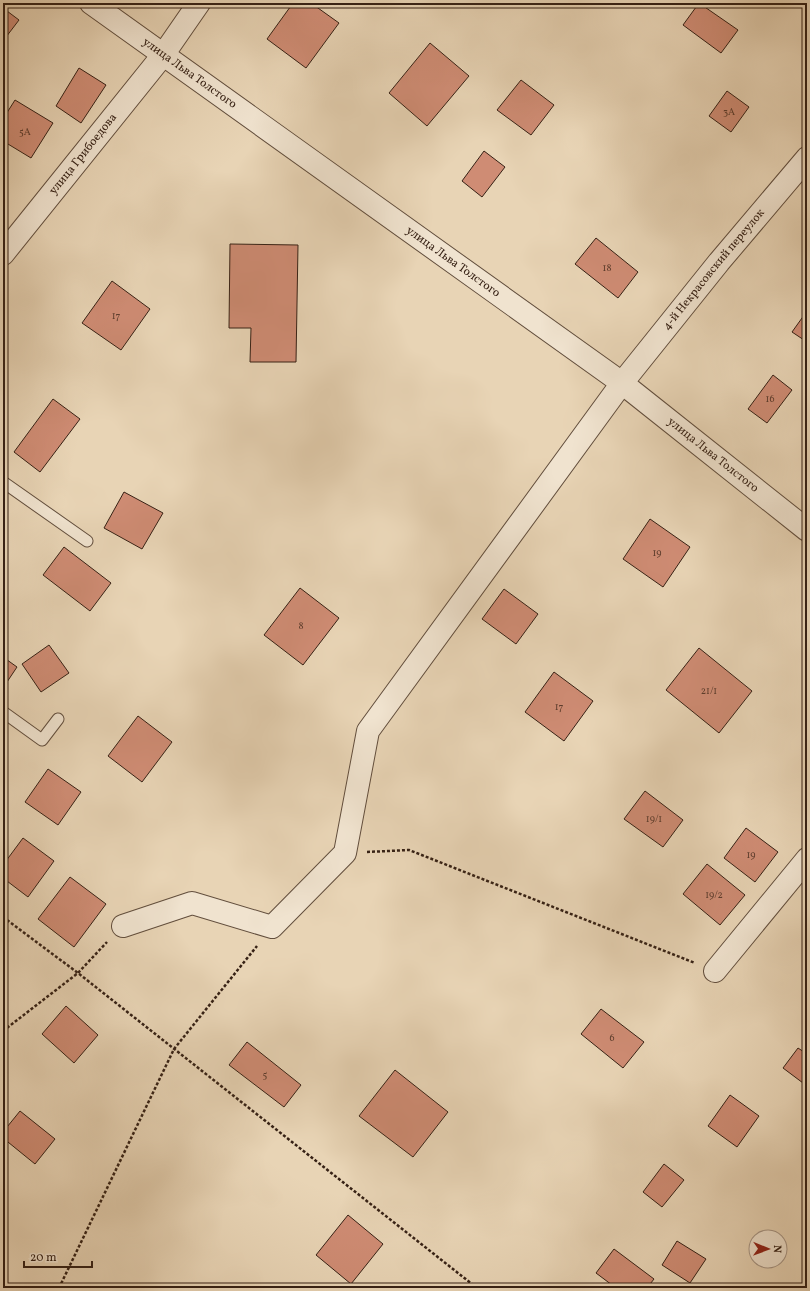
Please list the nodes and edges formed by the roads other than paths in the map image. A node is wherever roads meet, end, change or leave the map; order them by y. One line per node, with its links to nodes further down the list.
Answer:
1 (91, 3): 3 (street, улица Льва Толстого)
2 (199, 3): 3 (street, улица Грибоедова)
3 (163, 55): 5 (street, улица Грибоедова); 6 (street, улица Льва Толстого)
4 (807, 158): 6 (street, 4-й Некрасовский переулок)
5 (3, 254)
6 (622, 383): 8 (street, улица Льва Толстого); 13 (street, 4-й Некрасовский переулок)
7 (3, 482): 9 (lane)
8 (807, 530)
9 (87, 541)
10 (3, 712): 11 (lane)
11 (58, 719)
12 (807, 859): 14 (street)
13 (123, 926)
14 (716, 971)

